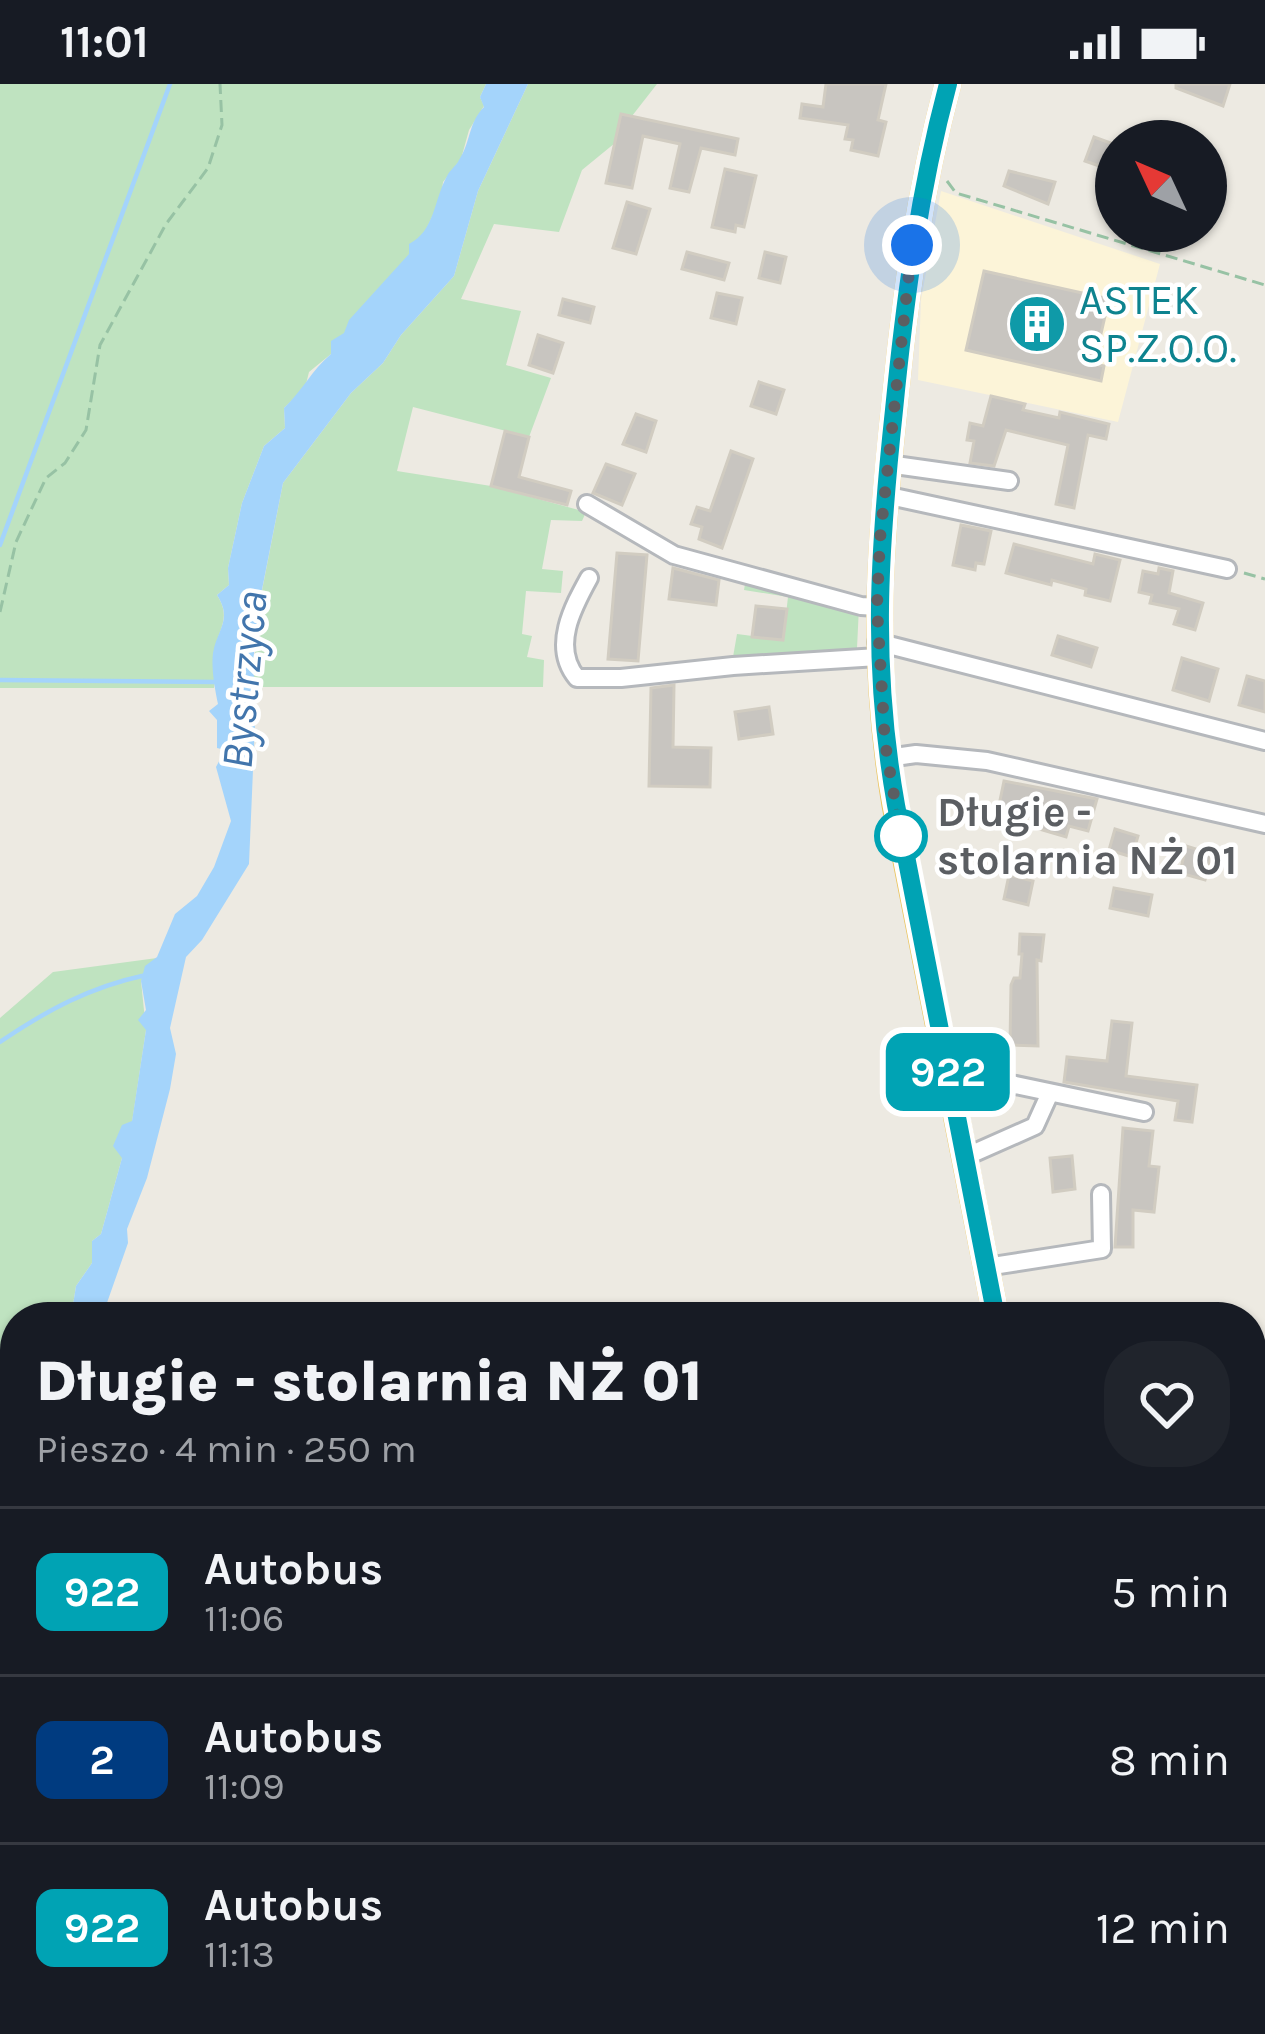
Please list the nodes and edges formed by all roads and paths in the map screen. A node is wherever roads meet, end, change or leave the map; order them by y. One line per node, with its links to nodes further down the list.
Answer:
1 (220, 84): 13 (path)
2 (948, 84): 5 (main road)
3 (946, 180): 4 (path)
4 (1265, 285)
5 (888, 464): 6 (street); 7 (main road)
6 (1009, 481)
7 (885, 495): 9 (street); 12 (main road)
8 (587, 504): 12 (street)
9 (1227, 568): 11 (path)
10 (589, 578): 14 (street)
11 (1265, 579)
12 (877, 607): 14 (main road)
13 (0, 612)
14 (878, 649): 15 (street); 16 (main road)
15 (1265, 741)
16 (888, 758): 17 (street); 18 (main road)
17 (1265, 824)
18 (949, 1077): 19 (street); 21 (main road)
19 (1049, 1094): 20 (street); 21 (street)
20 (1144, 1112)
21 (965, 1157): 23 (main road)
22 (1102, 1194): 23 (street)
23 (986, 1267): 24 (main road)
24 (993, 1302)

